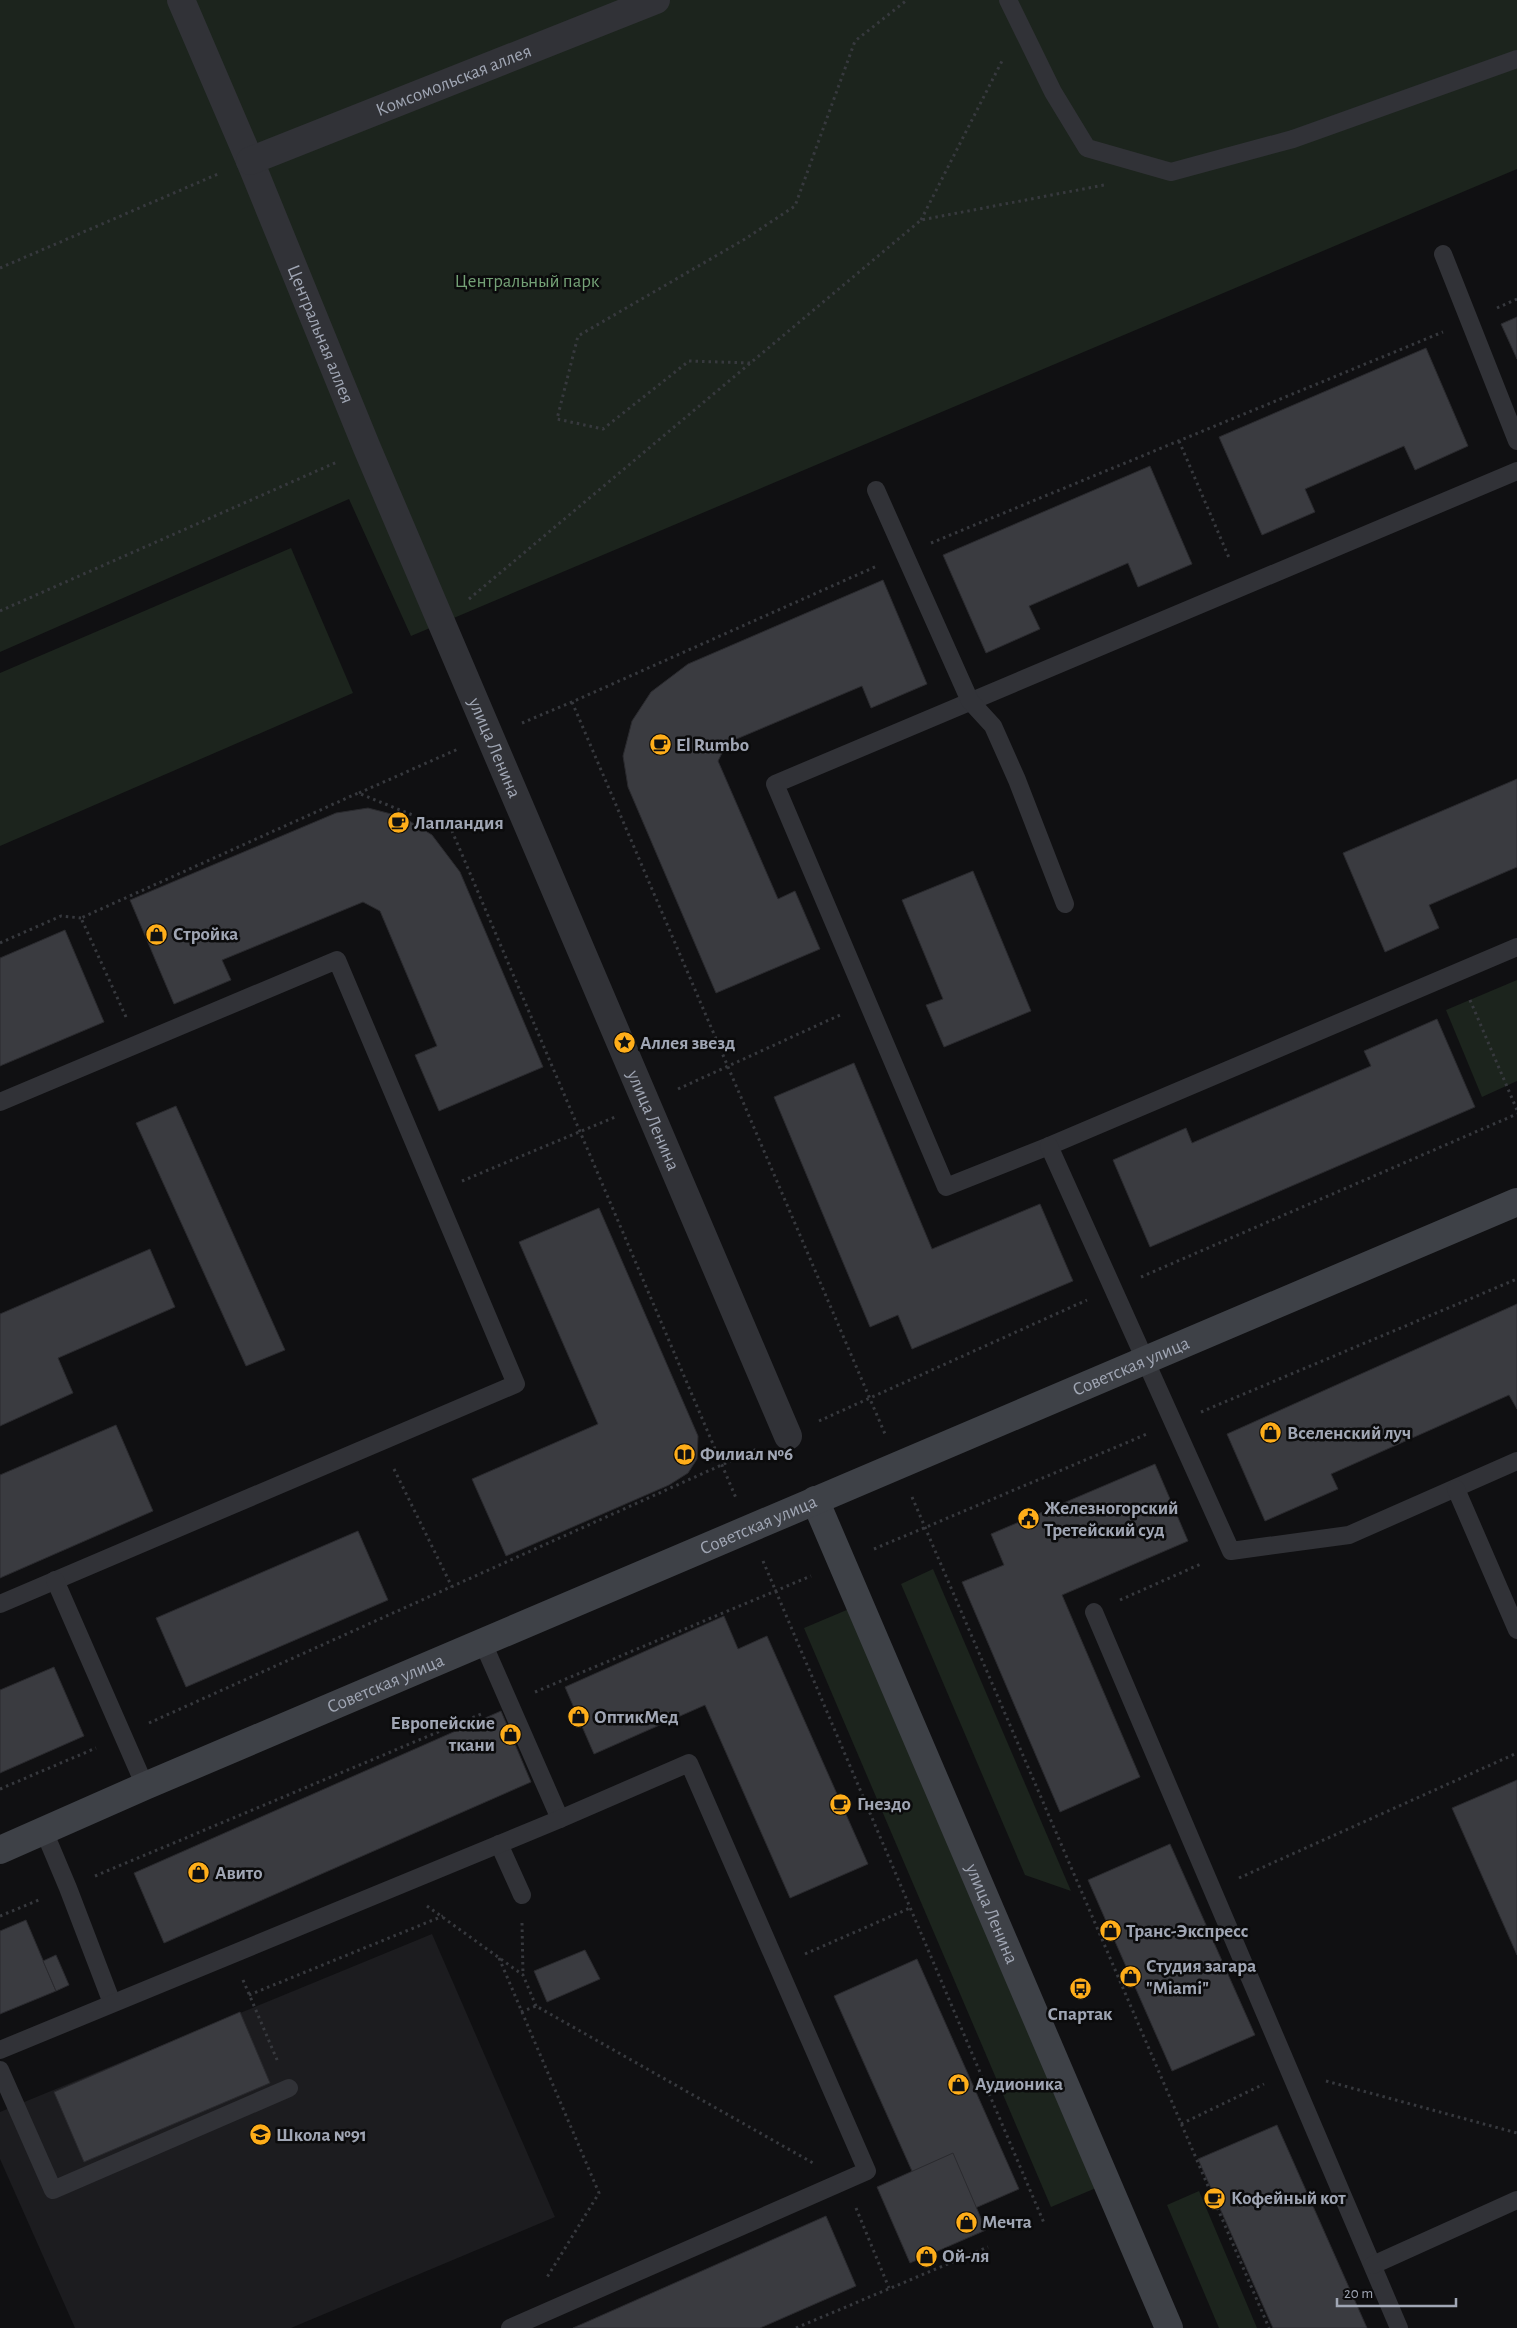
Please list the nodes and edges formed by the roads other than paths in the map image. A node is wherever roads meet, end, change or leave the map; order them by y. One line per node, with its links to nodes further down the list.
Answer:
1 (181, 0): 5 (street, Центральная аллея)
2 (656, 0): 5 (street, Комсомольская аллея)
3 (1008, 0): 4 (lane)
4 (1517, 59)
5 (250, 161): 10 (street, Центральная аллея)
6 (1443, 254): 7 (lane)
7 (1517, 441)
8 (1517, 470): 11 (lane)
9 (876, 490): 11 (lane)
10 (460, 668): 18 (street, улица Ленина)
11 (970, 701): 12 (lane); 15 (lane)
12 (1065, 904)
13 (1517, 947): 15 (lane)
14 (0, 1102): 22 (lane)
15 (1049, 1146): 17 (lane)
16 (1517, 1202): 17 (main road, Советская улица)
17 (1145, 1362): 20 (lane); 21 (main road, Советская улица)
18 (788, 1436)
19 (1517, 1461): 20 (lane)
20 (1456, 1489): 25 (lane)
21 (815, 1500): 26 (main road, Советская улица); 40 (main road, улица Ленина)
22 (55, 1580): 23 (lane); 27 (lane)
23 (0, 1604)
24 (1094, 1612): 38 (lane)
25 (1517, 1630)
26 (482, 1643): 27 (main road, Советская улица); 28 (lane)
27 (145, 1786): 29 (main road, Советская улица)
28 (560, 1819): 30 (lane); 39 (lane)
29 (44, 1831): 31 (main road, Советская улица); 33 (lane)
30 (499, 1844): 32 (lane); 33 (lane)
31 (0, 1850)
32 (522, 1895)
33 (112, 2003): 34 (lane)
34 (0, 2050)
35 (0, 2070): 36 (lane)
36 (289, 2088)
37 (1517, 2200): 38 (lane)
38 (1372, 2265): 41 (lane)
39 (514, 2326)
40 (1169, 2328)
41 (1399, 2328)

